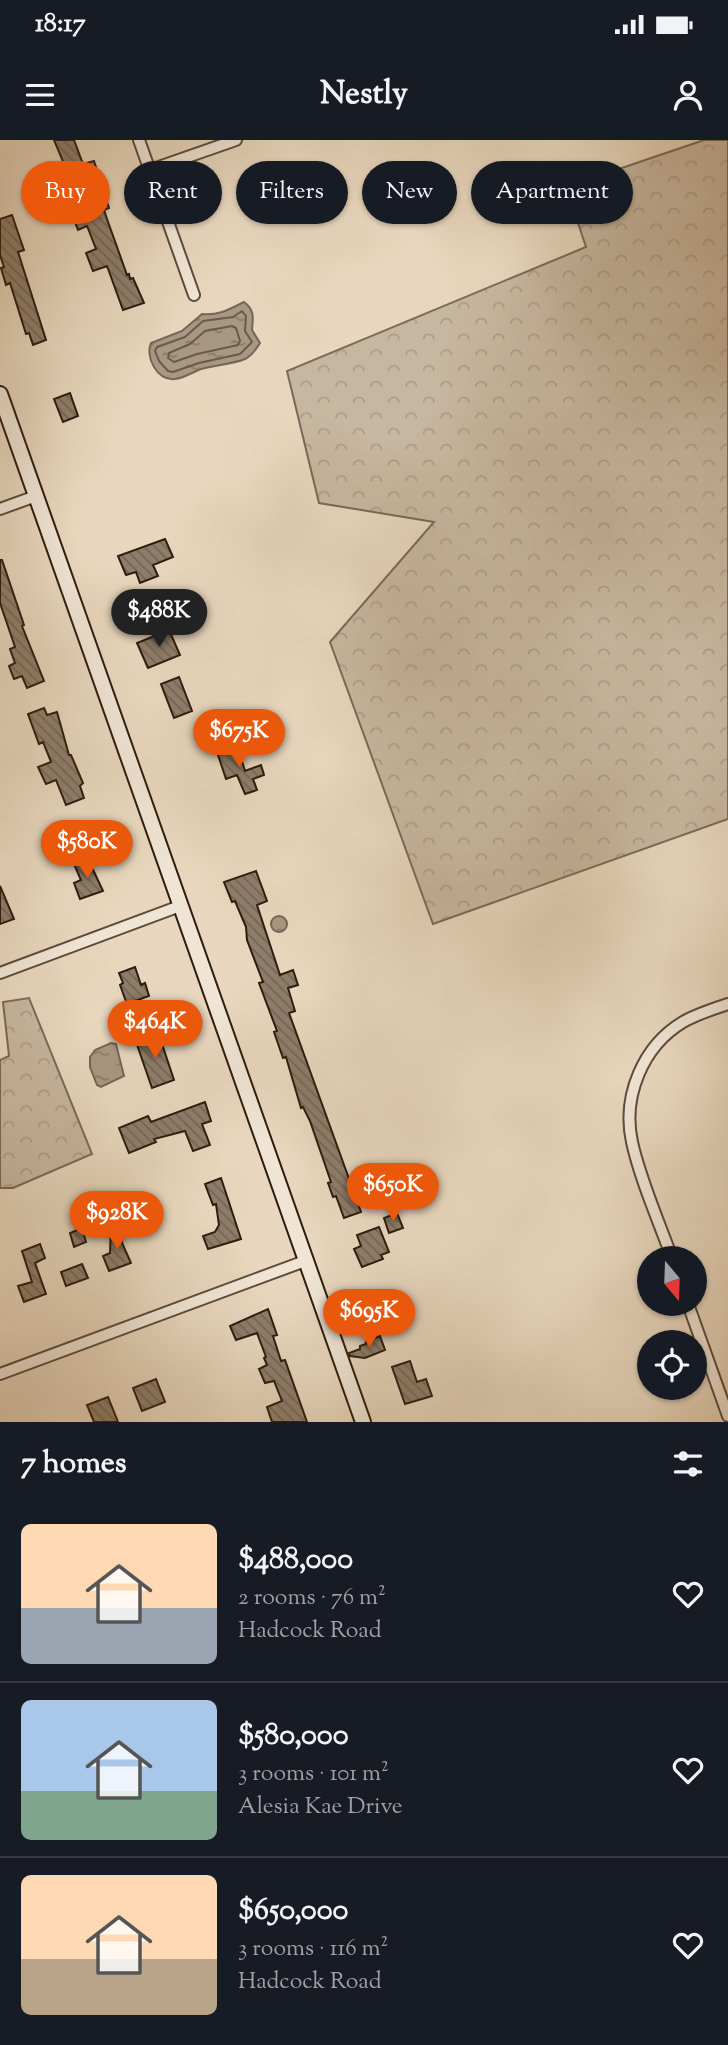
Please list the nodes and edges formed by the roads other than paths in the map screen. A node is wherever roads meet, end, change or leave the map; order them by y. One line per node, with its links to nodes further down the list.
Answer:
1 (139, 140): 3 (street)
2 (236, 140): 4 (street)
3 (147, 161)
4 (176, 161)
5 (169, 224): 6 (street)
6 (194, 295)
7 (0, 394): 8 (street)
8 (36, 496): 9 (street); 10 (street)
9 (0, 509)
10 (180, 906): 11 (street); 14 (street)
11 (0, 974)
12 (728, 1004): 13 (street)
13 (668, 1246)
14 (305, 1261): 16 (street); 18 (street)
15 (692, 1316): 17 (street)
16 (0, 1374)
17 (728, 1416)
18 (363, 1422)

